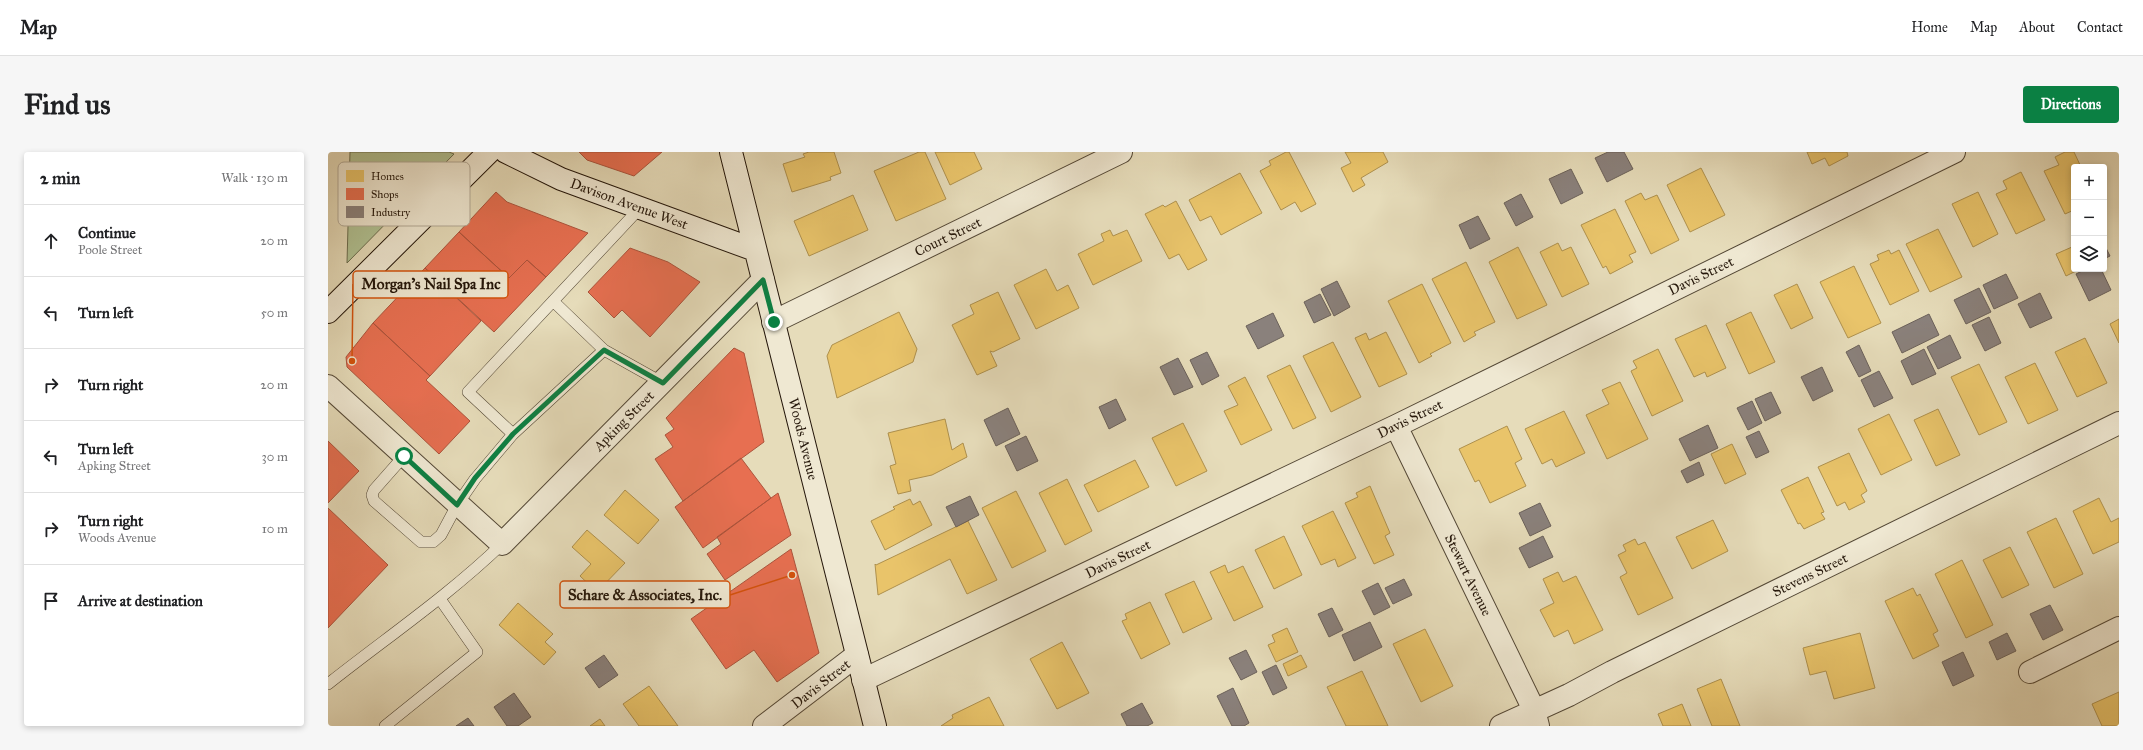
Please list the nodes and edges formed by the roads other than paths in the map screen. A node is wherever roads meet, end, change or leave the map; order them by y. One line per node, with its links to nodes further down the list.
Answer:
1 (489, 152): 6 (street)
2 (506, 152): 7 (street, Davison Avenue West)
3 (731, 152): 9 (street, Woods Avenue)
4 (1121, 152): 13 (street, Court Street)
5 (1954, 152): 18 (street, Davis Street)
6 (470, 171)
7 (640, 208): 9 (street, Davison Avenue West); 11 (lane)
8 (415, 226): 12 (street)
9 (755, 250): 10 (street, Woods Avenue)
10 (763, 280): 13 (street, Woods Avenue); 15 (street, Apking Street)
11 (553, 301): 14 (lane); 19 (lane)
12 (328, 312)
13 (774, 322): 25 (street, Woods Avenue)
14 (604, 350): 15 (lane); 19 (lane)
15 (663, 383): 22 (street, Apking Street)
16 (328, 386): 20 (street)
17 (2119, 424): 29 (street, Stevens Street)
18 (1396, 426): 27 (street, Davis Street); 29 (street, Stewart Avenue)
19 (513, 434): 21 (lane)
20 (404, 456): 21 (street); 21 (lane)
21 (457, 505): 22 (street)
22 (502, 544): 23 (lane)
23 (440, 599): 28 (lane); 30 (lane)
24 (2119, 628): 26 (street)
25 (857, 655): 27 (street, Woods Avenue); 31 (street, Davis Street)
26 (2030, 672)
27 (863, 680): 32 (street, Woods Avenue)
28 (328, 684)
29 (1536, 718): 33 (street, Stevens Street)
30 (385, 726)
31 (764, 726)
32 (875, 726)
33 (1501, 726)

